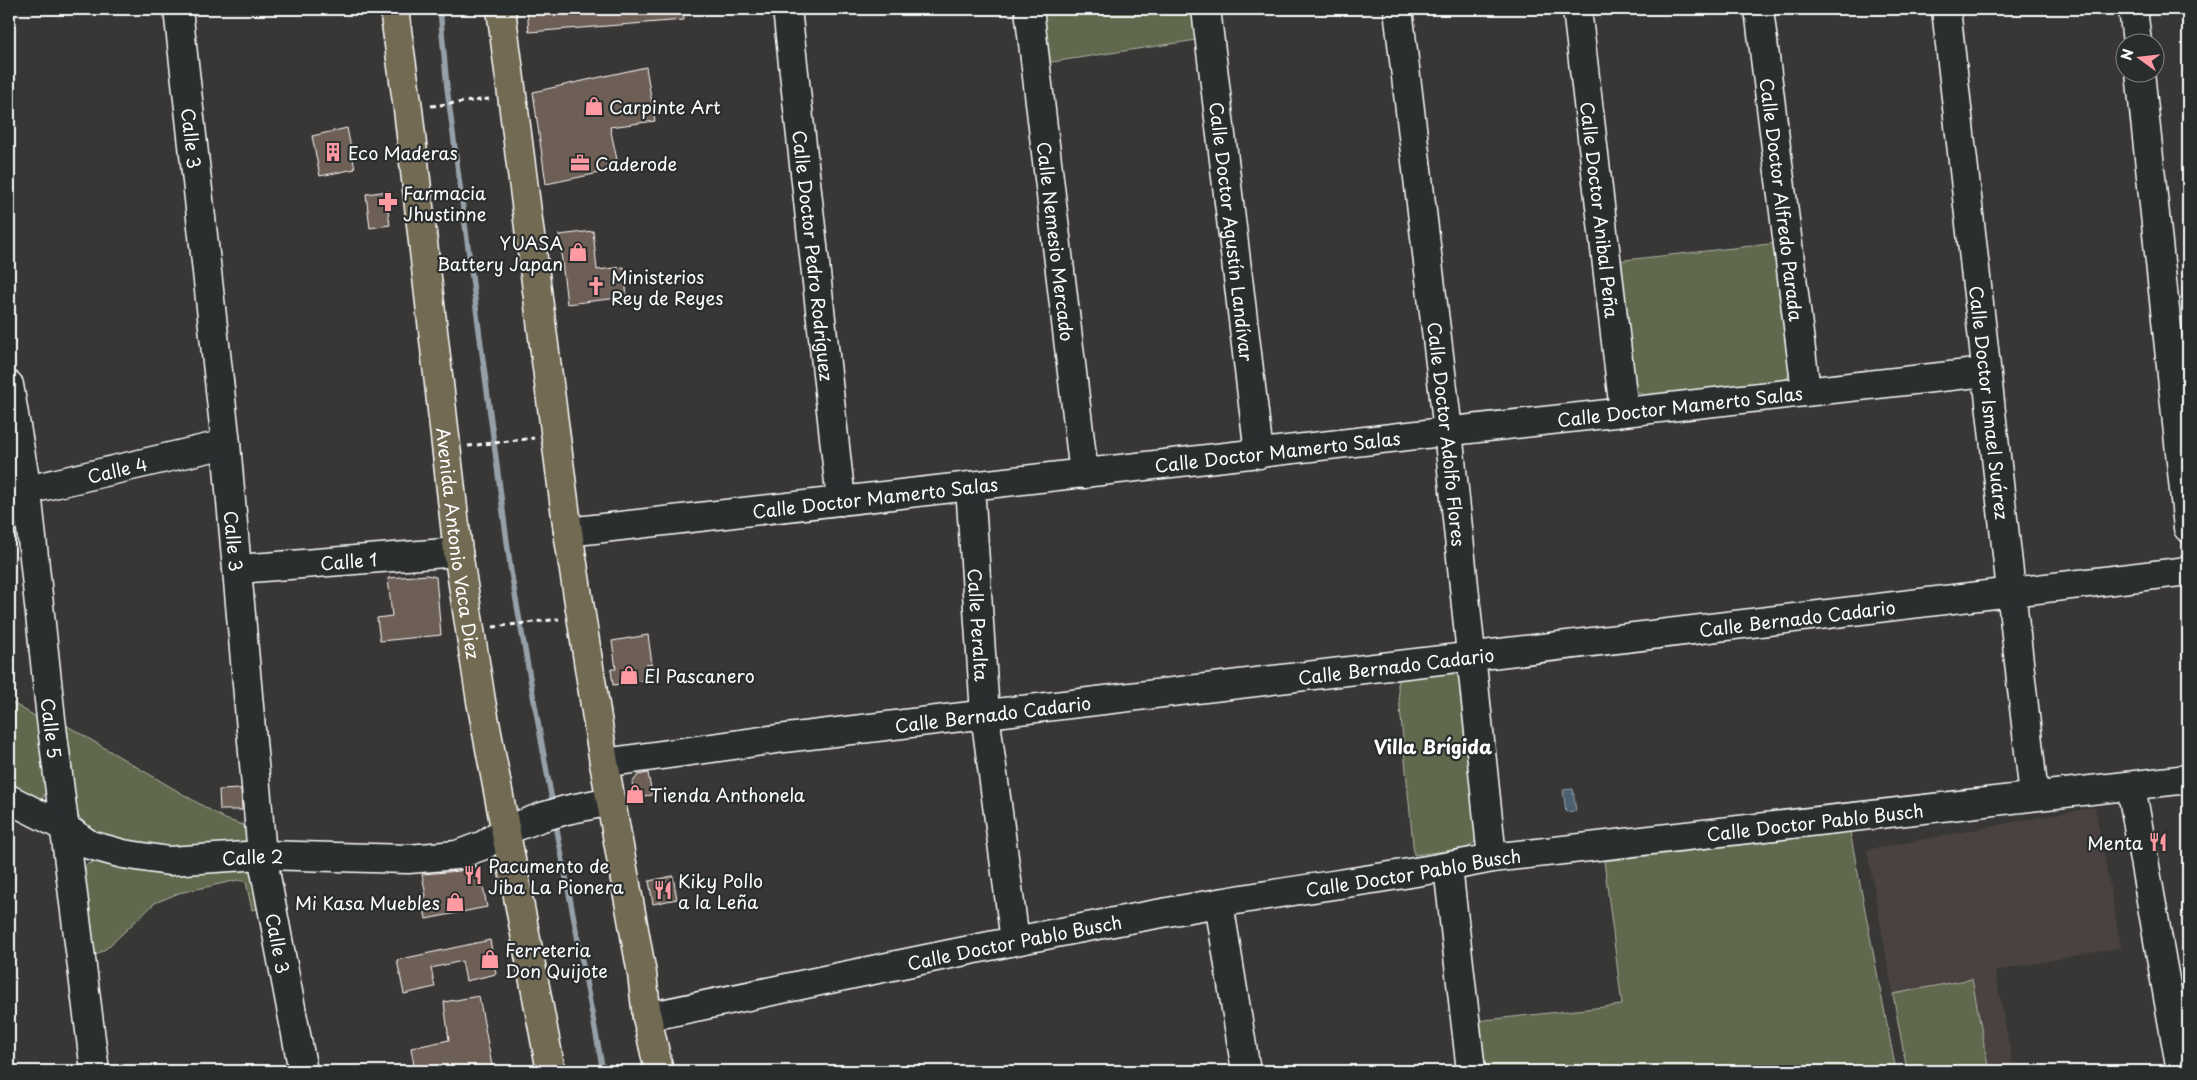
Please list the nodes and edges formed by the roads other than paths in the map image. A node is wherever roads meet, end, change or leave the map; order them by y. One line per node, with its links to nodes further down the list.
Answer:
1 (178, 9): 19 (street, Calle 3)
2 (394, 9): 27 (highway, Avenida Antonio Vaca Diez)
3 (501, 9): 26 (highway)
4 (788, 9): 24 (street, Calle Doctor Pedro Rodríguez)
5 (1029, 9): 21 (street, Calle Nemesio Mercado)
6 (1206, 9): 20 (street, Calle Doctor Agustín Landívar)
7 (1398, 9): 18 (street, Calle Doctor Adolfo Flores)
8 (1577, 9): 17 (street, Calle Doctor Anibal Peña)
9 (1759, 9): 16 (street, Calle Doctor Alfredo Parada)
10 (1946, 9): 14 (street, Calle Doctor Ismael Suárez)
11 (2133, 9): 12 (street)
12 (2136, 32)
13 (2141, 82): 25 (street)
14 (1986, 372): 16 (street, Calle Doctor Mamerto Salas); 30 (street, Calle Doctor Ismael Suárez)
15 (9, 385): 23 (street, Calle 5)
16 (1806, 391): 17 (street, Calle Doctor Mamerto Salas)
17 (1624, 411): 18 (street, Calle Doctor Mamerto Salas)
18 (1448, 431): 20 (street, Calle Doctor Mamerto Salas); 31 (street, Calle Doctor Adolfo Flores)
19 (226, 444): 23 (street, Calle 4); 28 (street, Calle 3)
20 (1259, 454): 21 (street, Calle Doctor Mamerto Salas)
21 (1084, 474): 22 (street, Calle Doctor Mamerto Salas)
22 (970, 486): 24 (street, Calle Doctor Mamerto Salas); 32 (street, Calle Peralta)
23 (18, 493): 39 (street, Calle 5)
24 (841, 501): 26 (street, Calle Doctor Mamerto Salas)
25 (2188, 528)
26 (568, 532): 33 (highway)
27 (458, 552): 28 (street, Calle 1); 40 (highway, Avenida Antonio Vaca Diez)
28 (238, 569): 41 (street, Calle 3)
29 (2188, 572): 30 (street, Calle Bernado Cadario)
30 (2011, 591): 31 (street, Calle Bernado Cadario); 36 (street, Calle Doctor Ismael Suárez)
31 (1470, 656): 32 (street, Calle Bernado Cadario); 42 (street, Calle Doctor Adolfo Flores)
32 (985, 714): 33 (street, Calle Bernado Cadario); 45 (street, Calle Peralta)
33 (604, 763): 38 (highway)
34 (2188, 779): 35 (street, Calle Doctor Pablo Busch)
35 (2130, 786): 36 (street, Calle Doctor Pablo Busch); 53 (street)
36 (2034, 796): 42 (street, Calle Doctor Pablo Busch)
37 (9, 799): 39 (street, Calle 2)
38 (611, 801): 40 (street, Calle 2); 46 (highway)
39 (64, 827): 41 (street, Calle 2); 47 (street, Calle 5)
40 (504, 831): 41 (street, Calle 2); 49 (highway, Avenida Antonio Vaca Diez)
41 (262, 854): 48 (street, Calle 3)
42 (1492, 858): 43 (street, Calle Doctor Pablo Busch)
43 (1448, 867): 44 (street, Calle Doctor Pablo Busch); 52 (street)
44 (1219, 903): 45 (street, Calle Doctor Pablo Busch); 51 (street)
45 (1015, 941): 46 (street, Calle Doctor Pablo Busch)
46 (647, 1017): 50 (highway)
47 (95, 1071)
48 (303, 1071)
49 (551, 1071)
50 (659, 1071)
51 (1246, 1071)
52 (1471, 1071)
53 (2181, 1071)

